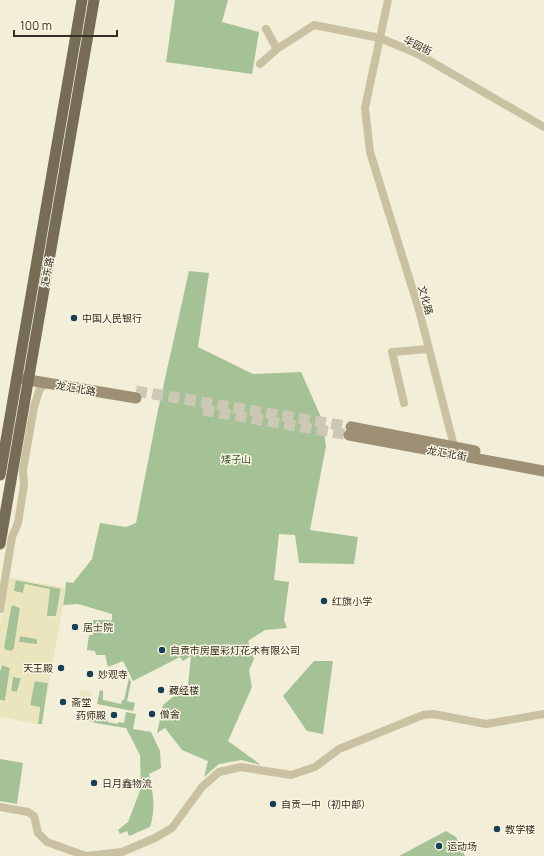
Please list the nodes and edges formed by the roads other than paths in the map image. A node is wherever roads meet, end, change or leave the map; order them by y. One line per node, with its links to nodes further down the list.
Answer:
1 (82, 0): 10 (main road, 汇东路)
2 (94, 0): 10 (main road, 汇东路)
3 (388, 0): 5 (street)
4 (266, 28): 6 (street)
5 (380, 38): 6 (street, 华园街); 8 (street, 华园街); 9 (street, 文化路)
6 (277, 49): 7 (street, 华园街)
7 (260, 64)
8 (544, 126)
9 (429, 349): 12 (street); 14 (street, 文化路)
10 (23, 375): 11 (main road, 龙汇北路); 11 (main road, 龙汇北路); 17 (main road, 汇东路); 18 (main road, 汇东路)
11 (48, 383): 19 (street)
12 (404, 403)
13 (350, 431): 14 (main road, 龙汇北街)
14 (455, 451): 15 (main road, 龙汇北街); 16 (main road, 龙汇北街)
15 (544, 464)
16 (544, 471)
17 (0, 475)
18 (0, 544)
19 (0, 609)
20 (544, 714): 21 (street)
21 (0, 807)

